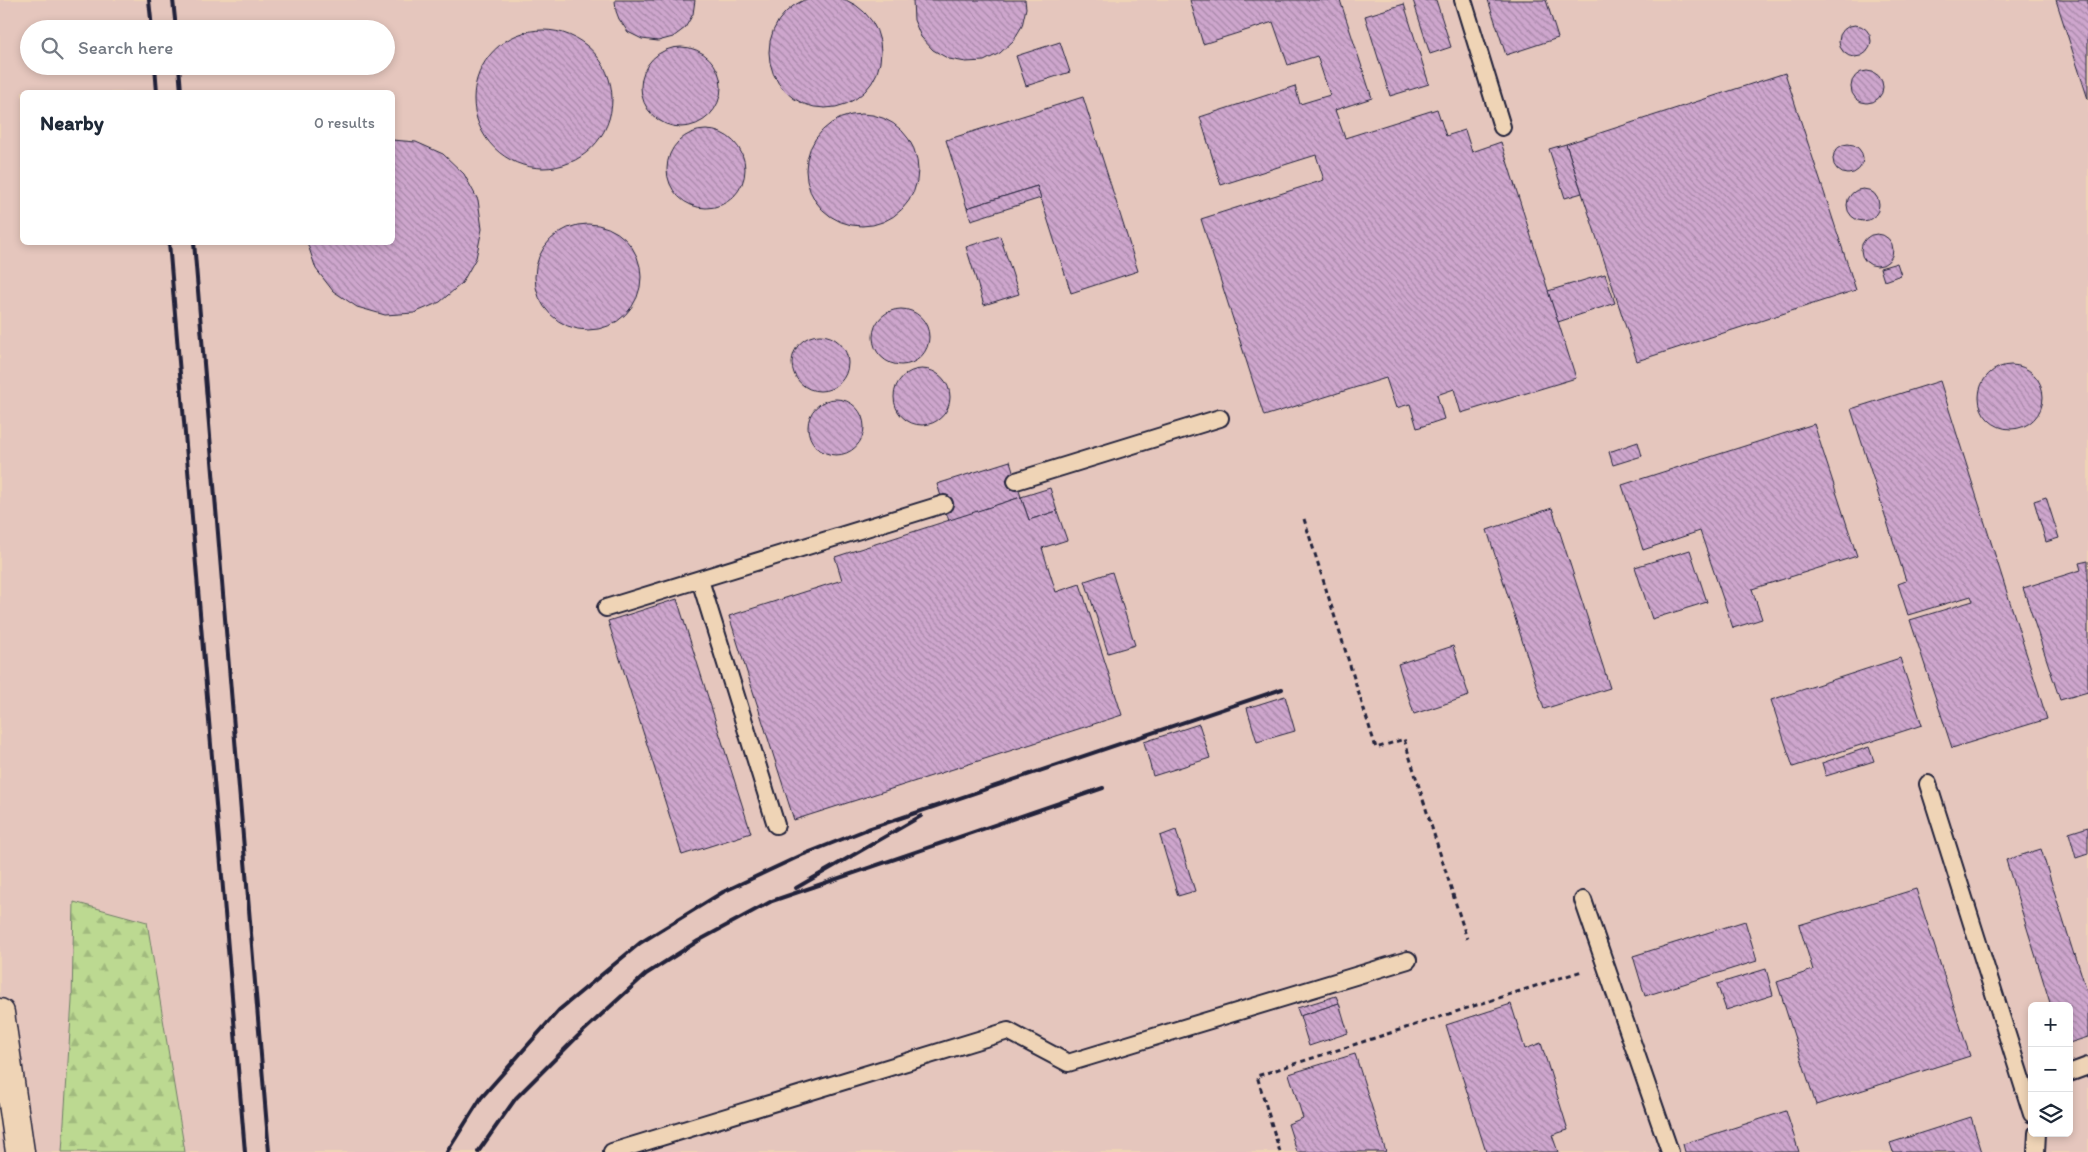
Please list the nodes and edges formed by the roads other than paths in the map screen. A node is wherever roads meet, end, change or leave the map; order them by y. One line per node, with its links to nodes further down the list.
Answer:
1 (1463, 0): 2 (lane)
2 (1502, 127)
3 (1220, 418): 4 (lane)
4 (1016, 481)
5 (944, 504): 6 (lane)
6 (700, 580): 7 (lane); 9 (lane)
7 (606, 608)
8 (1928, 784): 15 (lane)
9 (776, 825)
10 (1583, 900): 19 (lane)
11 (1408, 960): 18 (lane)
12 (0, 1013): 17 (main road)
13 (2088, 1066): 14 (lane)
14 (2073, 1072)
15 (2028, 1086)
16 (2037, 1137): 20 (lane)
17 (20, 1152)
18 (612, 1152)
19 (1670, 1152)
20 (2036, 1152)

